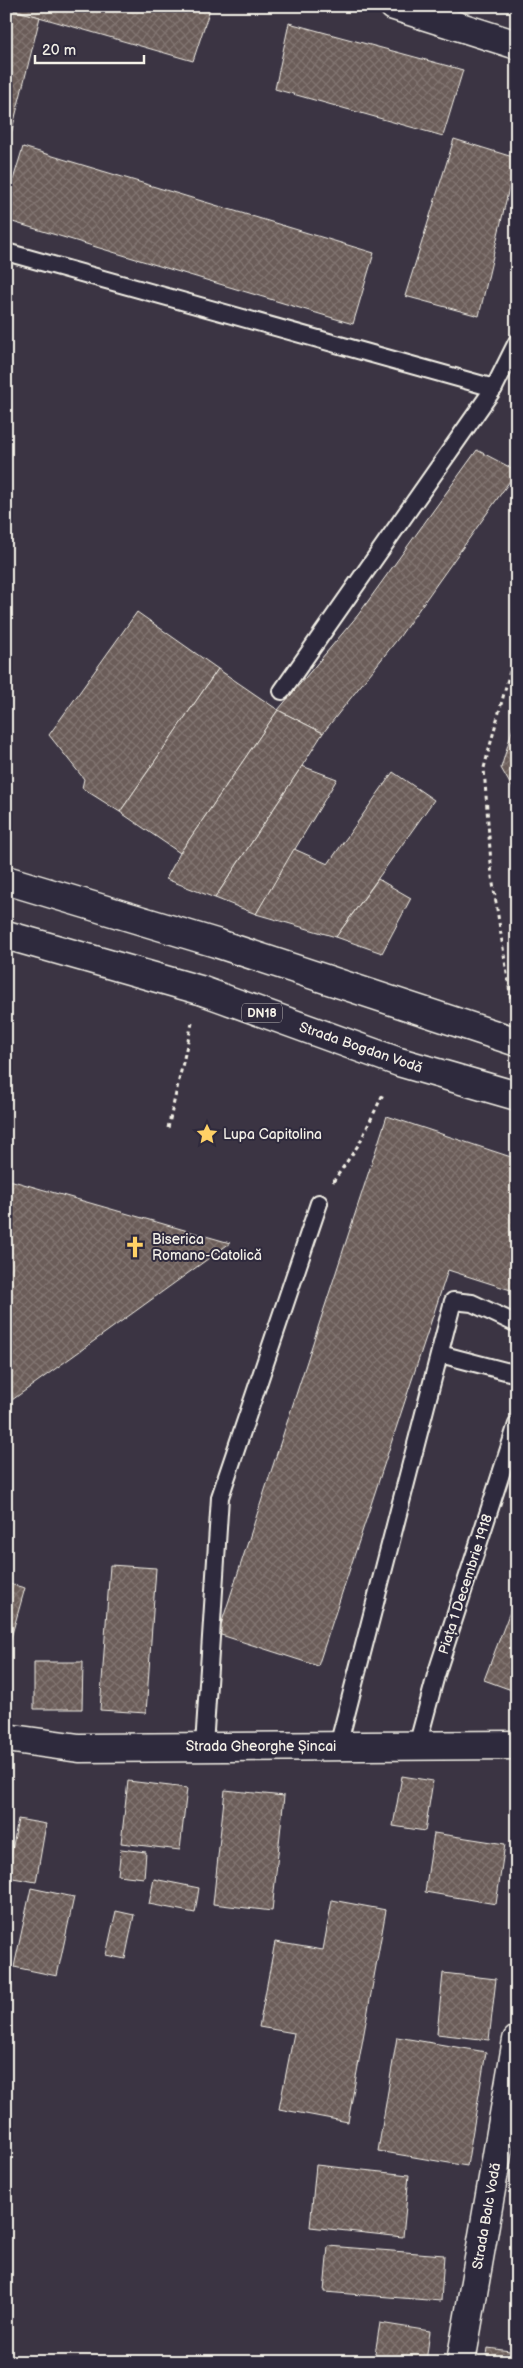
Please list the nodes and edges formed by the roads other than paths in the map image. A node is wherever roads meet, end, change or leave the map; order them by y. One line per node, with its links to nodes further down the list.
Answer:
1 (394, 6): 2 (main road)
2 (517, 45)
3 (6, 252): 5 (lane)
4 (517, 342): 5 (lane)
5 (494, 388): 6 (lane)
6 (282, 691)
7 (6, 880): 9 (main road)
8 (6, 935): 10 (main road, Strada Bogdan Vodă / DN18)
9 (517, 1042)
10 (517, 1096)
11 (319, 1204): 18 (lane)
12 (517, 1324): 13 (lane)
13 (440, 1354): 14 (lane); 19 (lane)
14 (517, 1374)
15 (517, 1424): 20 (lane, Piața 1 Decembrie 1918)
16 (6, 1738): 18 (main road, Strada Gheorghe Șincai)
17 (517, 1745): 20 (main road, Strada Gheorghe Șincai)
18 (204, 1746): 19 (main road, Strada Gheorghe Șincai)
19 (338, 1746): 20 (main road, Strada Gheorghe Șincai)
20 (417, 1746)
21 (517, 2040): 22 (main road, Strada Balc Vodă)
22 (461, 2362)

